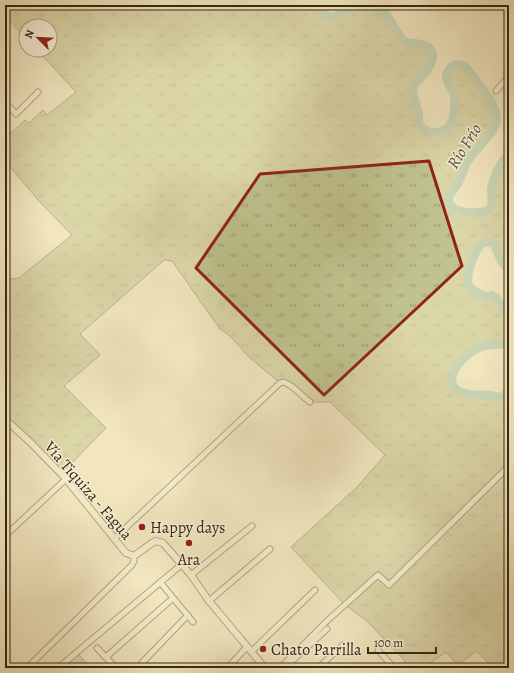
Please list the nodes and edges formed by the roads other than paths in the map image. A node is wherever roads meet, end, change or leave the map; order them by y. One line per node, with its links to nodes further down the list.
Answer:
1 (509, 76): 2 (street)
2 (496, 91)
3 (38, 92): 4 (street)
4 (5, 102)
5 (310, 402): 11 (street)
6 (5, 420): 8 (street, Vía Tiquiza - Fagua)
7 (509, 466): 34 (street)
8 (66, 479): 10 (street); 11 (street, Vía Tiquiza - Fagua)
9 (252, 526): 15 (street)
10 (5, 536)
11 (114, 539): 13 (street, Vía Tiquiza - Fagua)
12 (270, 549): 19 (street)
13 (134, 556): 14 (street, Vía Tiquiza - Fagua); 28 (street)
14 (181, 565): 15 (street, Vía Tiquiza - Fagua); 16 (street)
15 (191, 575): 19 (street, Vía Tiquiza - Fagua)
16 (160, 582): 18 (street); 29 (street)
17 (315, 590): 25 (street)
18 (173, 598): 20 (street); 27 (street)
19 (209, 601): 25 (street, Vía Tiquiza - Fagua)
20 (188, 615): 21 (street); 31 (street)
21 (193, 622)
22 (327, 629): 35 (street)
23 (343, 645): 36 (street)
24 (97, 648): 27 (street)
25 (249, 650): 32 (street); 33 (street, Vía Tiquiza - Fagua)
26 (378, 650): 37 (street)
27 (106, 657): 30 (street)
28 (27, 668)
29 (58, 668)
30 (116, 668)
31 (136, 668)
32 (228, 668)
33 (265, 668)
34 (280, 668)
35 (284, 668)
36 (318, 668)
37 (394, 668)

